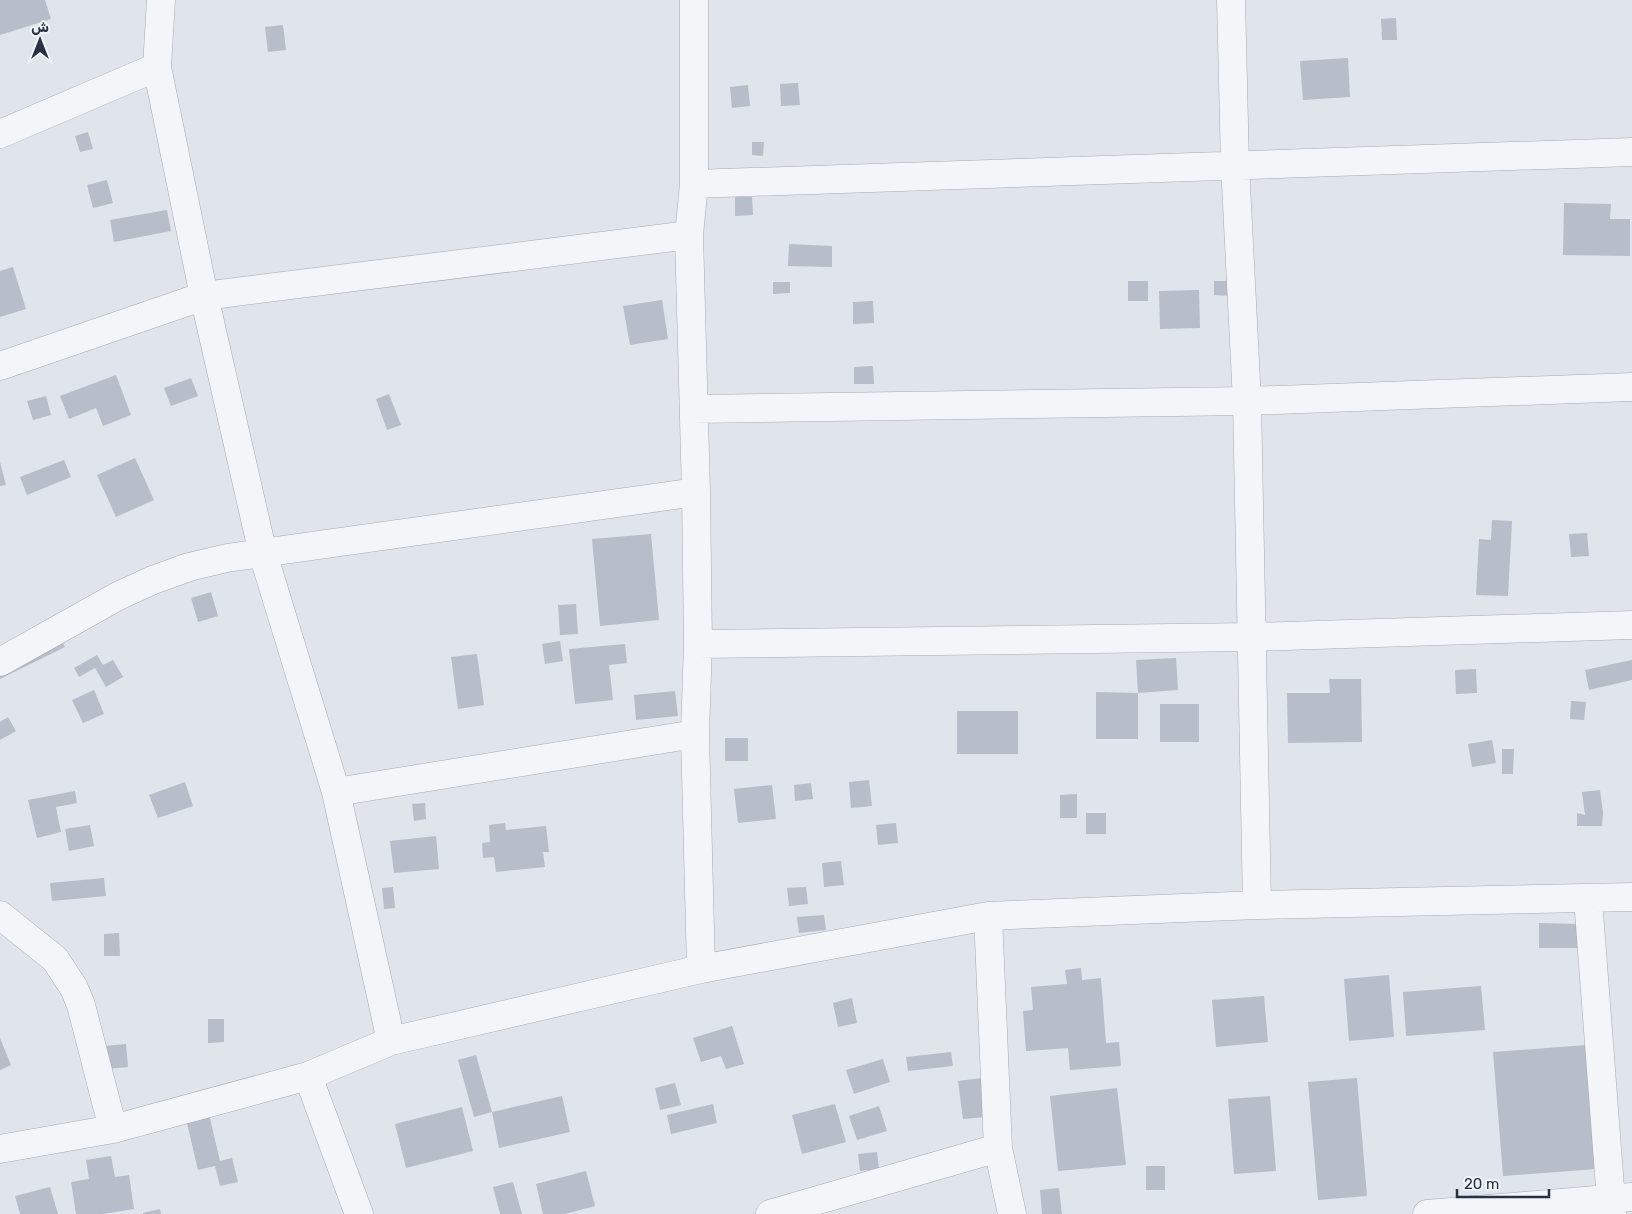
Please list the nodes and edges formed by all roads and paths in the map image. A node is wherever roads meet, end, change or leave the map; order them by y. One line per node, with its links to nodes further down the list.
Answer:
1 (161, 0): 4 (street)
2 (694, 0): 8 (street)
3 (1231, 0): 7 (street)
4 (157, 67): 5 (street); 10 (street)
5 (0, 134)
6 (1632, 152): 7 (street)
7 (1235, 165): 8 (street); 13 (street)
8 (694, 184): 9 (street)
9 (689, 235): 10 (street); 14 (street)
10 (204, 296): 11 (street); 16 (street)
11 (0, 366)
12 (1632, 387): 13 (street)
13 (1247, 401): 14 (street); 18 (street)
14 (694, 409): 15 (street)
15 (696, 492): 16 (street); 19 (street)
16 (263, 554): 20 (street); 22 (street)
17 (1632, 625): 18 (street)
18 (1251, 637): 19 (street); 25 (street)
19 (698, 644): 21 (street)
20 (0, 662)
21 (695, 734): 22 (street); 30 (street)
22 (336, 792): 31 (street)
23 (1632, 897): 24 (street)
24 (1588, 899): 25 (street); 36 (street)
25 (1257, 905): 27 (street)
26 (0, 915): 28 (street)
27 (988, 916): 30 (street); 34 (street)
28 (25, 936): 29 (street); 33 (street)
29 (0, 946)
30 (701, 969): 31 (street)
31 (391, 1041): 32 (street)
32 (308, 1076): 33 (street); 37 (street)
33 (112, 1129): 35 (street)
34 (998, 1148): 38 (street); 39 (street)
35 (0, 1149)
36 (1618, 1203): 40 (street)
37 (359, 1214)
38 (770, 1214)
39 (1012, 1214)
40 (1427, 1214)

